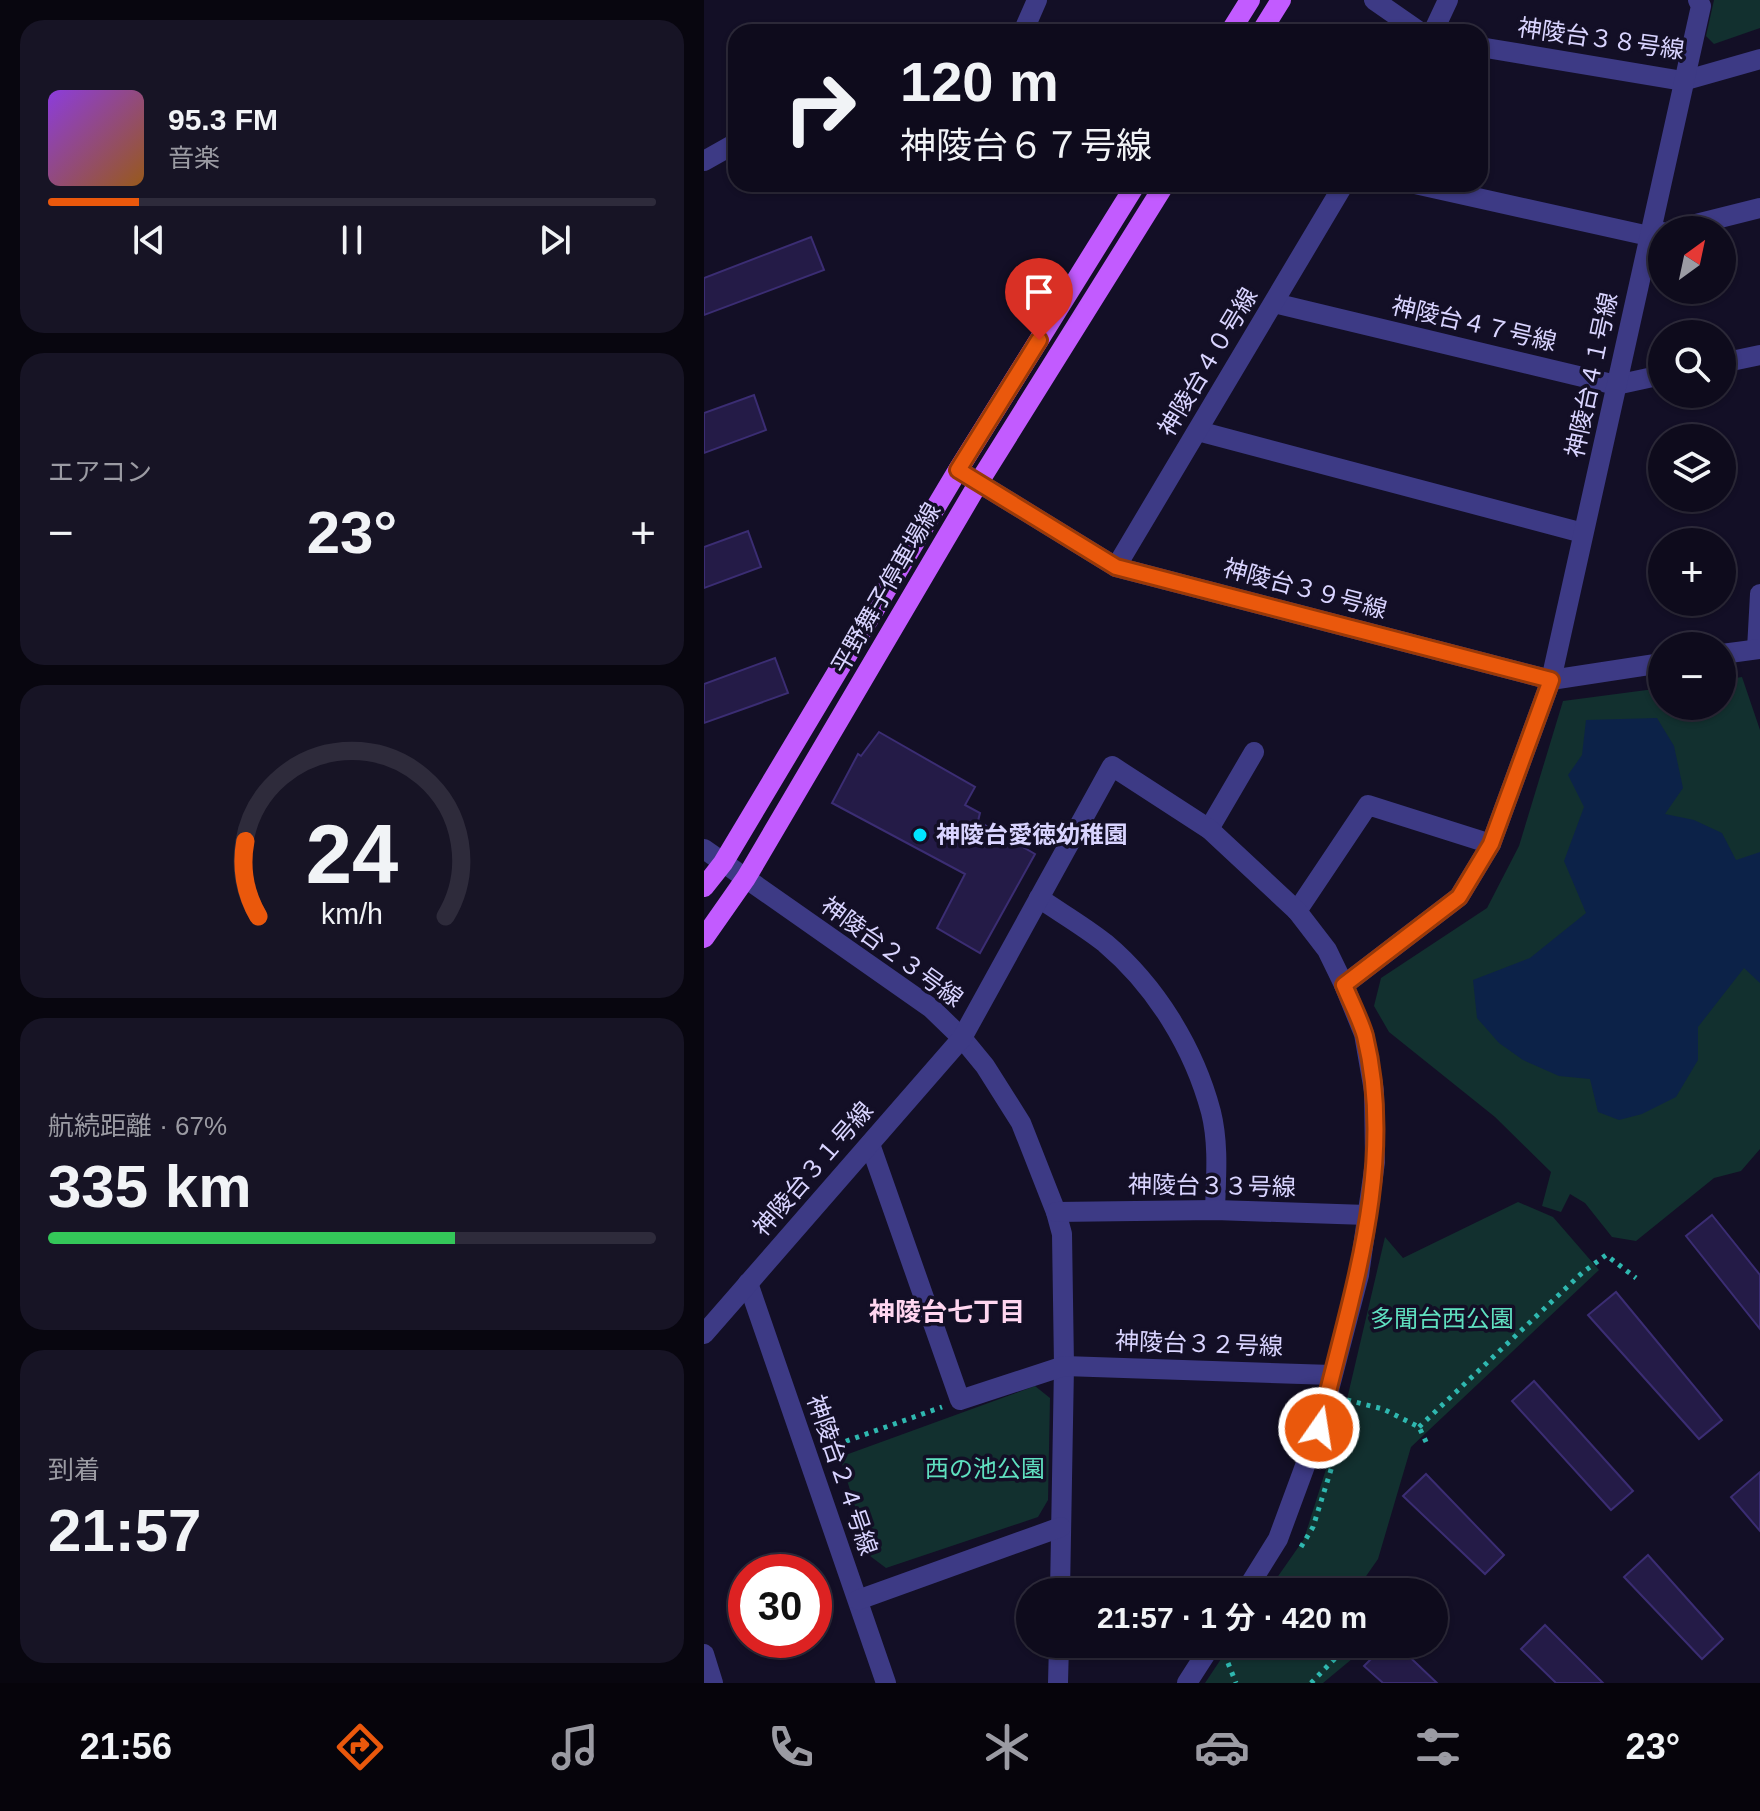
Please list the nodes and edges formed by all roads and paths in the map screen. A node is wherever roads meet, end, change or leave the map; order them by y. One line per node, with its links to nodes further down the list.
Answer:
1 (1037, 0): 7 (street)
2 (1250, 0): 8 (main road)
3 (1281, 0): 9 (main road)
4 (1374, 0): 10 (street)
5 (1448, 0): 11 (street)
6 (1698, 0): 14 (street, 神陵台４１号線)
7 (1026, 24)
8 (1235, 24)
9 (1266, 24)
10 (1408, 24)
11 (1437, 24)
12 (1488, 48): 14 (street, 神陵台３８号線)
13 (1760, 59): 14 (street, 神陵台３８号線)
14 (1683, 81): 22 (street, 神陵台４１号線)
15 (728, 148): 16 (street)
16 (704, 161)
17 (1131, 192): 32 (main road, 平野舞子停車場線)
18 (1160, 192): 33 (main road, 平野舞子停車場線)
19 (1339, 192): 26 (street, 神陵台４０号線)
20 (1454, 192): 24 (street)
21 (1760, 208): 23 (street)
22 (1659, 216)
23 (1728, 216)
24 (1648, 232)
25 (1648, 264): 30 (street, 神陵台４１号線)
26 (1274, 303): 30 (street, 神陵台４７号線); 31 (street, 神陵台４０号線)
27 (1760, 355): 28 (street)
28 (1736, 360)
29 (1648, 378): 30 (street, 神陵台４７号線)
30 (1616, 385): 34 (street, 神陵台４１号線)
31 (1198, 431): 34 (street); 35 (street, 神陵台４０号線)
32 (958, 470): 33 (street, 神陵台３９号線); 45 (main road, 平野舞子停車場線)
33 (979, 482): 35 (street, 神陵台３９号線); 46 (main road, 平野舞子停車場線)
34 (1583, 533): 40 (street, 神陵台４１号線)
35 (1116, 567): 40 (street, 神陵台３９号線)
36 (1760, 594): 37 (street)
37 (1758, 649): 38 (street)
38 (1736, 652)
39 (1648, 665): 40 (street, 神陵台３９号線)
40 (1551, 680): 43 (street, 神陵台４１号線)
41 (1254, 752): 42 (street)
42 (1209, 829): 48 (street, 神陵台３１号線); 49 (street)
43 (1491, 844): 49 (street); 51 (street, 神陵台４１号線)
44 (704, 849): 45 (street, 神陵台２３号線)
45 (723, 863): 46 (street, 神陵台２３号線); 47 (main road, 平野舞子停車場線)
46 (746, 878): 50 (main road, 平野舞子停車場線); 52 (street, 神陵台２３号線)
47 (704, 887)
48 (1039, 898): 52 (street, 神陵台３１号線); 54 (street)
49 (1297, 911): 51 (street)
50 (704, 938)
51 (1344, 985): 56 (street)
52 (962, 1038): 53 (street, 神陵台３１号線); 55 (street, 神陵台２３号線)
53 (870, 1144): 58 (street, 神陵台３１号線); 62 (street)
54 (1215, 1210): 55 (street, 神陵台３３号線); 56 (street, 神陵台３３号線)
55 (1056, 1212): 60 (street, 神陵台２３号線)
56 (1367, 1215): 61 (street)
57 (1636, 1278): 63 (path)
58 (748, 1283): 59 (street, 神陵台３１号線); 65 (street, 神陵台２４号線)
59 (704, 1334)
60 (1064, 1366): 61 (street, 神陵台３２号線); 62 (street); 66 (street, 神陵台２３号線)
61 (1330, 1385): 63 (path); 68 (street)
62 (960, 1400): 65 (path)
63 (1419, 1427): 64 (path)
64 (1428, 1446)
65 (808, 1456): 69 (street, 神陵台２４号線)
66 (1061, 1527): 67 (street, 神陵台２３号線); 69 (street)
67 (1060, 1578)
68 (1254, 1578)
69 (858, 1600): 76 (street, 神陵台２４号線)
70 (704, 1654): 75 (street)
71 (1059, 1658): 77 (street)
72 (1203, 1658): 78 (street)
73 (1335, 1658): 80 (path)
74 (1228, 1663): 79 (path)
75 (713, 1683)
76 (886, 1683)
77 (1058, 1683)
78 (1187, 1683)
79 (1236, 1683)
80 (1311, 1683)

